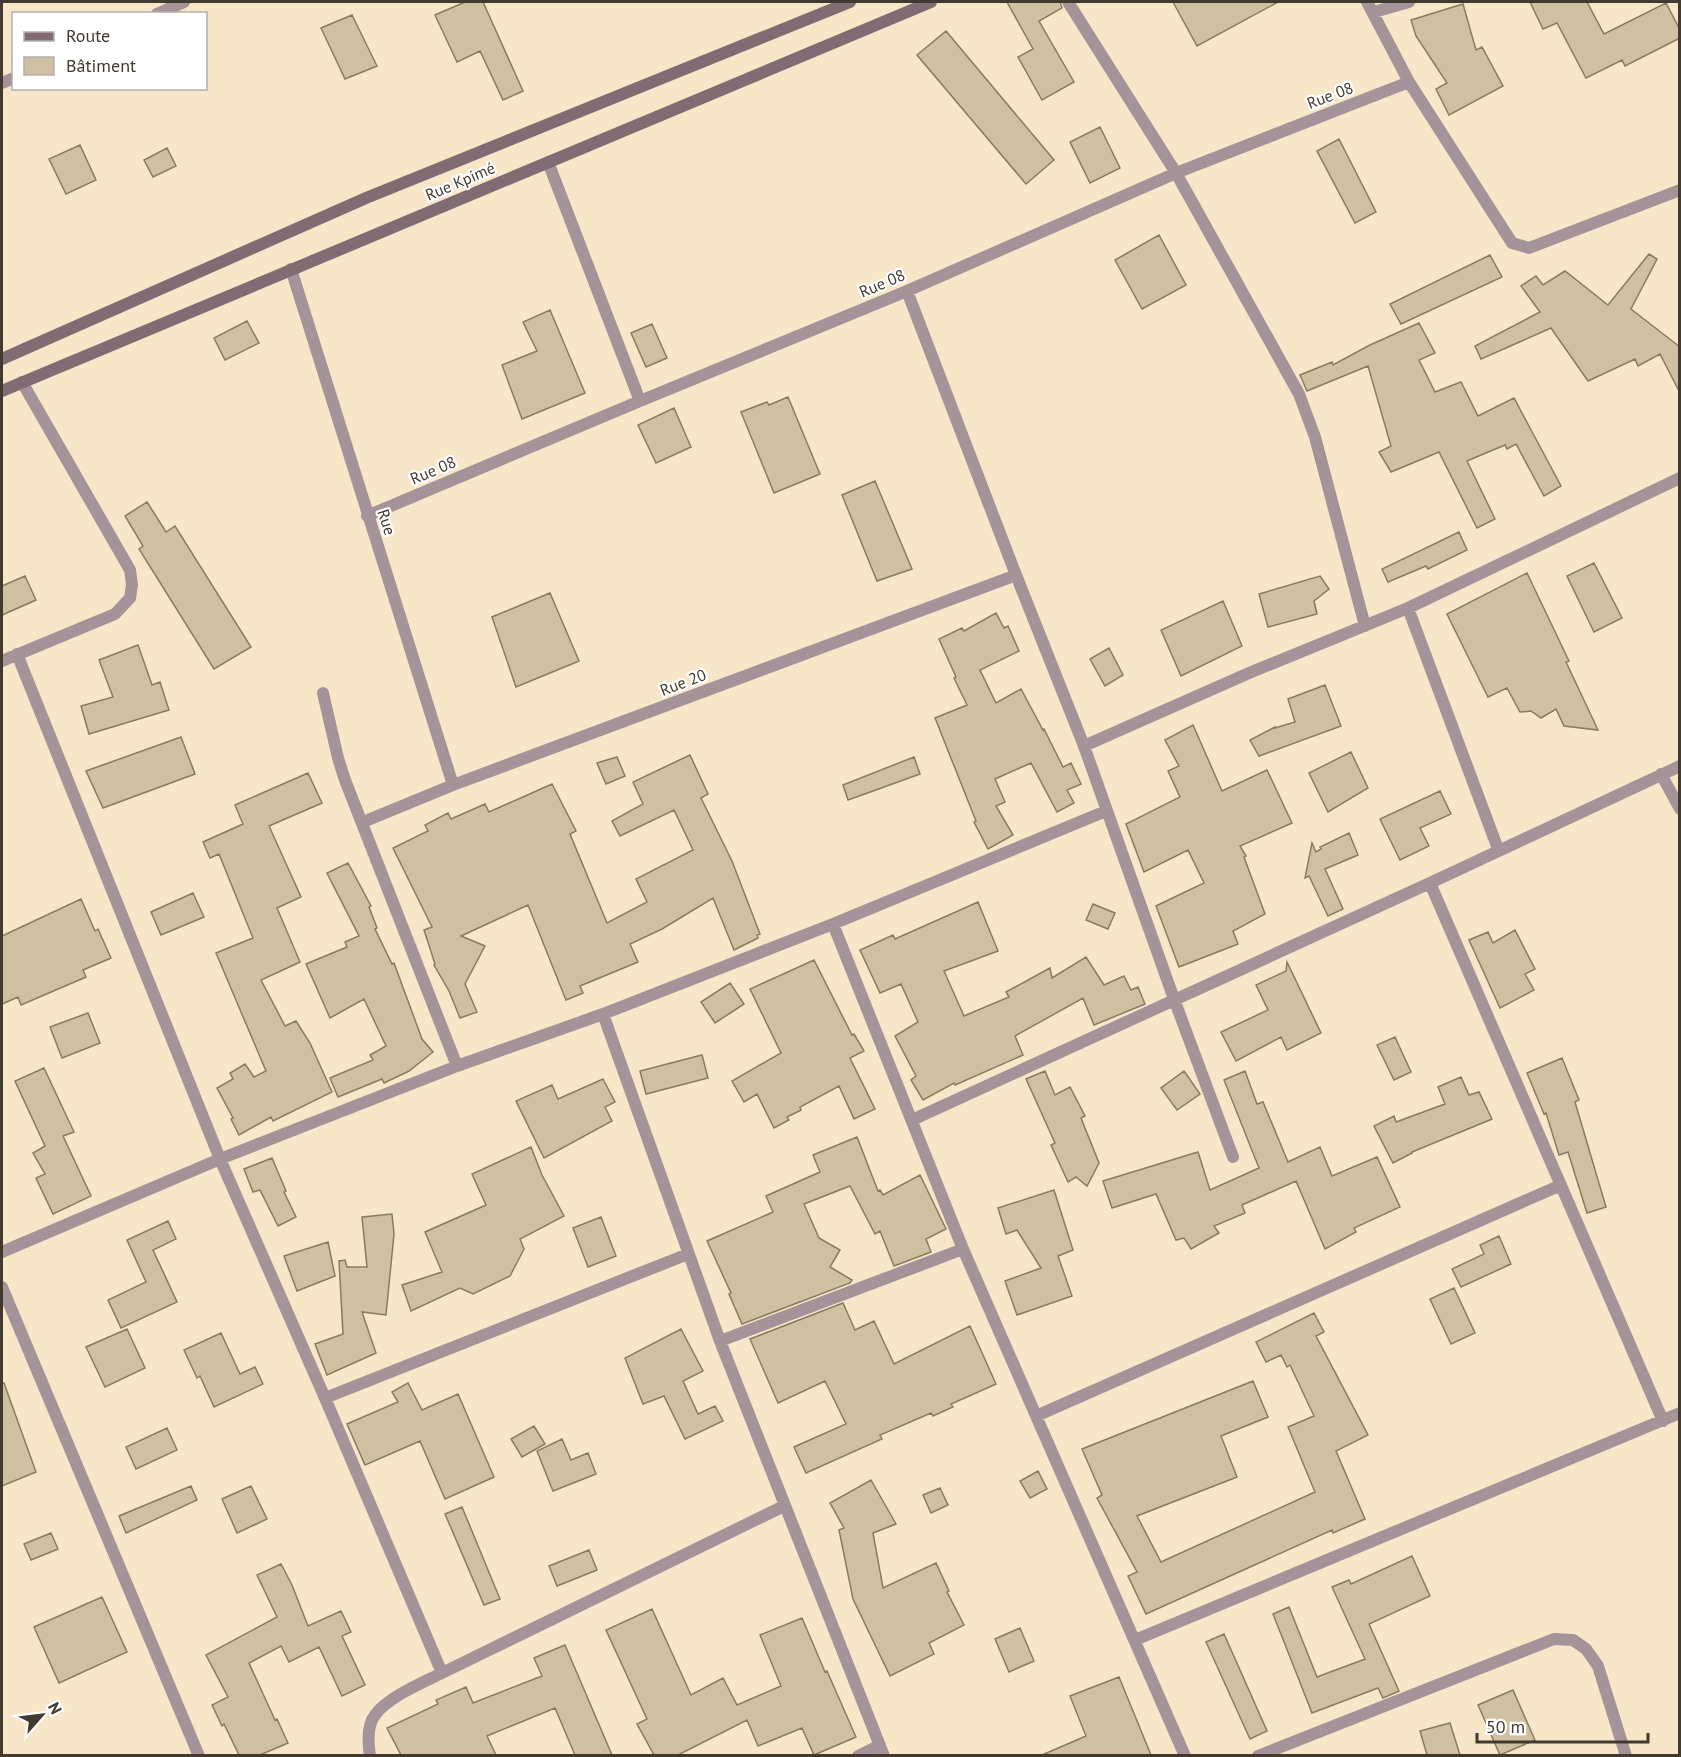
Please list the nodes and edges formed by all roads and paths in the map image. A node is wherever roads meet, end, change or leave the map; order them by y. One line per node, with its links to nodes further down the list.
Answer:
1 (184, 2): 7 (street)
2 (850, 2): 14 (main road, Rue Kpimé)
3 (932, 2): 9 (main road, Rue Kpimé)
4 (1068, 2): 10 (street)
5 (1410, 2): 6 (street)
6 (1370, 7): 8 (street)
7 (162, 12)
8 (1409, 82): 10 (street, Rue 08); 11 (street)
9 (548, 162): 12 (main road, Rue Kpimé); 17 (street)
10 (1176, 173): 13 (street, Rue 08); 22 (street)
11 (1680, 189)
12 (291, 268): 15 (main road, Rue Kpimé); 19 (street, Rue)
13 (907, 291): 17 (street, Rue 08); 20 (street)
14 (2, 359)
15 (22, 382): 16 (main road, Rue Kpimé); 23 (street)
16 (2, 391)
17 (640, 400): 19 (street, Rue 08)
18 (1680, 478): 21 (street)
19 (367, 516): 29 (street, Rue)
20 (1016, 575): 26 (street); 29 (street, Rue 20)
21 (1408, 608): 22 (street); 33 (street)
22 (1365, 626): 26 (street)
23 (17, 654): 24 (street); 41 (street)
24 (2, 660)
25 (323, 693): 32 (street)
26 (1084, 746): 31 (street)
27 (1680, 766): 28 (street)
28 (1662, 774): 30 (street); 33 (street)
29 (453, 785): 32 (street, Rue 20)
30 (1680, 808)
31 (1106, 811): 35 (street); 36 (street)
32 (363, 822): 38 (street)
33 (1498, 849): 34 (street)
34 (1430, 883): 36 (street); 42 (street)
35 (833, 924): 37 (street); 39 (street)
36 (1174, 999): 39 (street); 40 (street)
37 (603, 1014): 38 (street); 45 (street)
38 (457, 1066): 41 (street)
39 (912, 1120): 43 (street)
40 (1233, 1157)
41 (220, 1159): 44 (street); 48 (street)
42 (1561, 1185): 50 (street); 51 (street)
43 (963, 1249): 47 (street); 50 (street)
44 (2, 1252)
45 (688, 1254): 47 (street); 48 (street)
46 (2, 1287): 57 (street)
47 (720, 1341): 52 (street)
48 (326, 1398): 54 (street)
49 (1680, 1413): 51 (street)
50 (1036, 1416): 53 (street)
51 (1663, 1421): 53 (street)
52 (784, 1506): 54 (street); 55 (street)
53 (1135, 1640): 60 (street)
54 (442, 1672): 58 (street)
55 (882, 1750): 59 (street)
56 (1282, 1751): 61 (street); 62 (street)
57 (199, 1755)
58 (370, 1755)
59 (858, 1755)
60 (1185, 1755)
61 (1258, 1755)
62 (1626, 1755)

